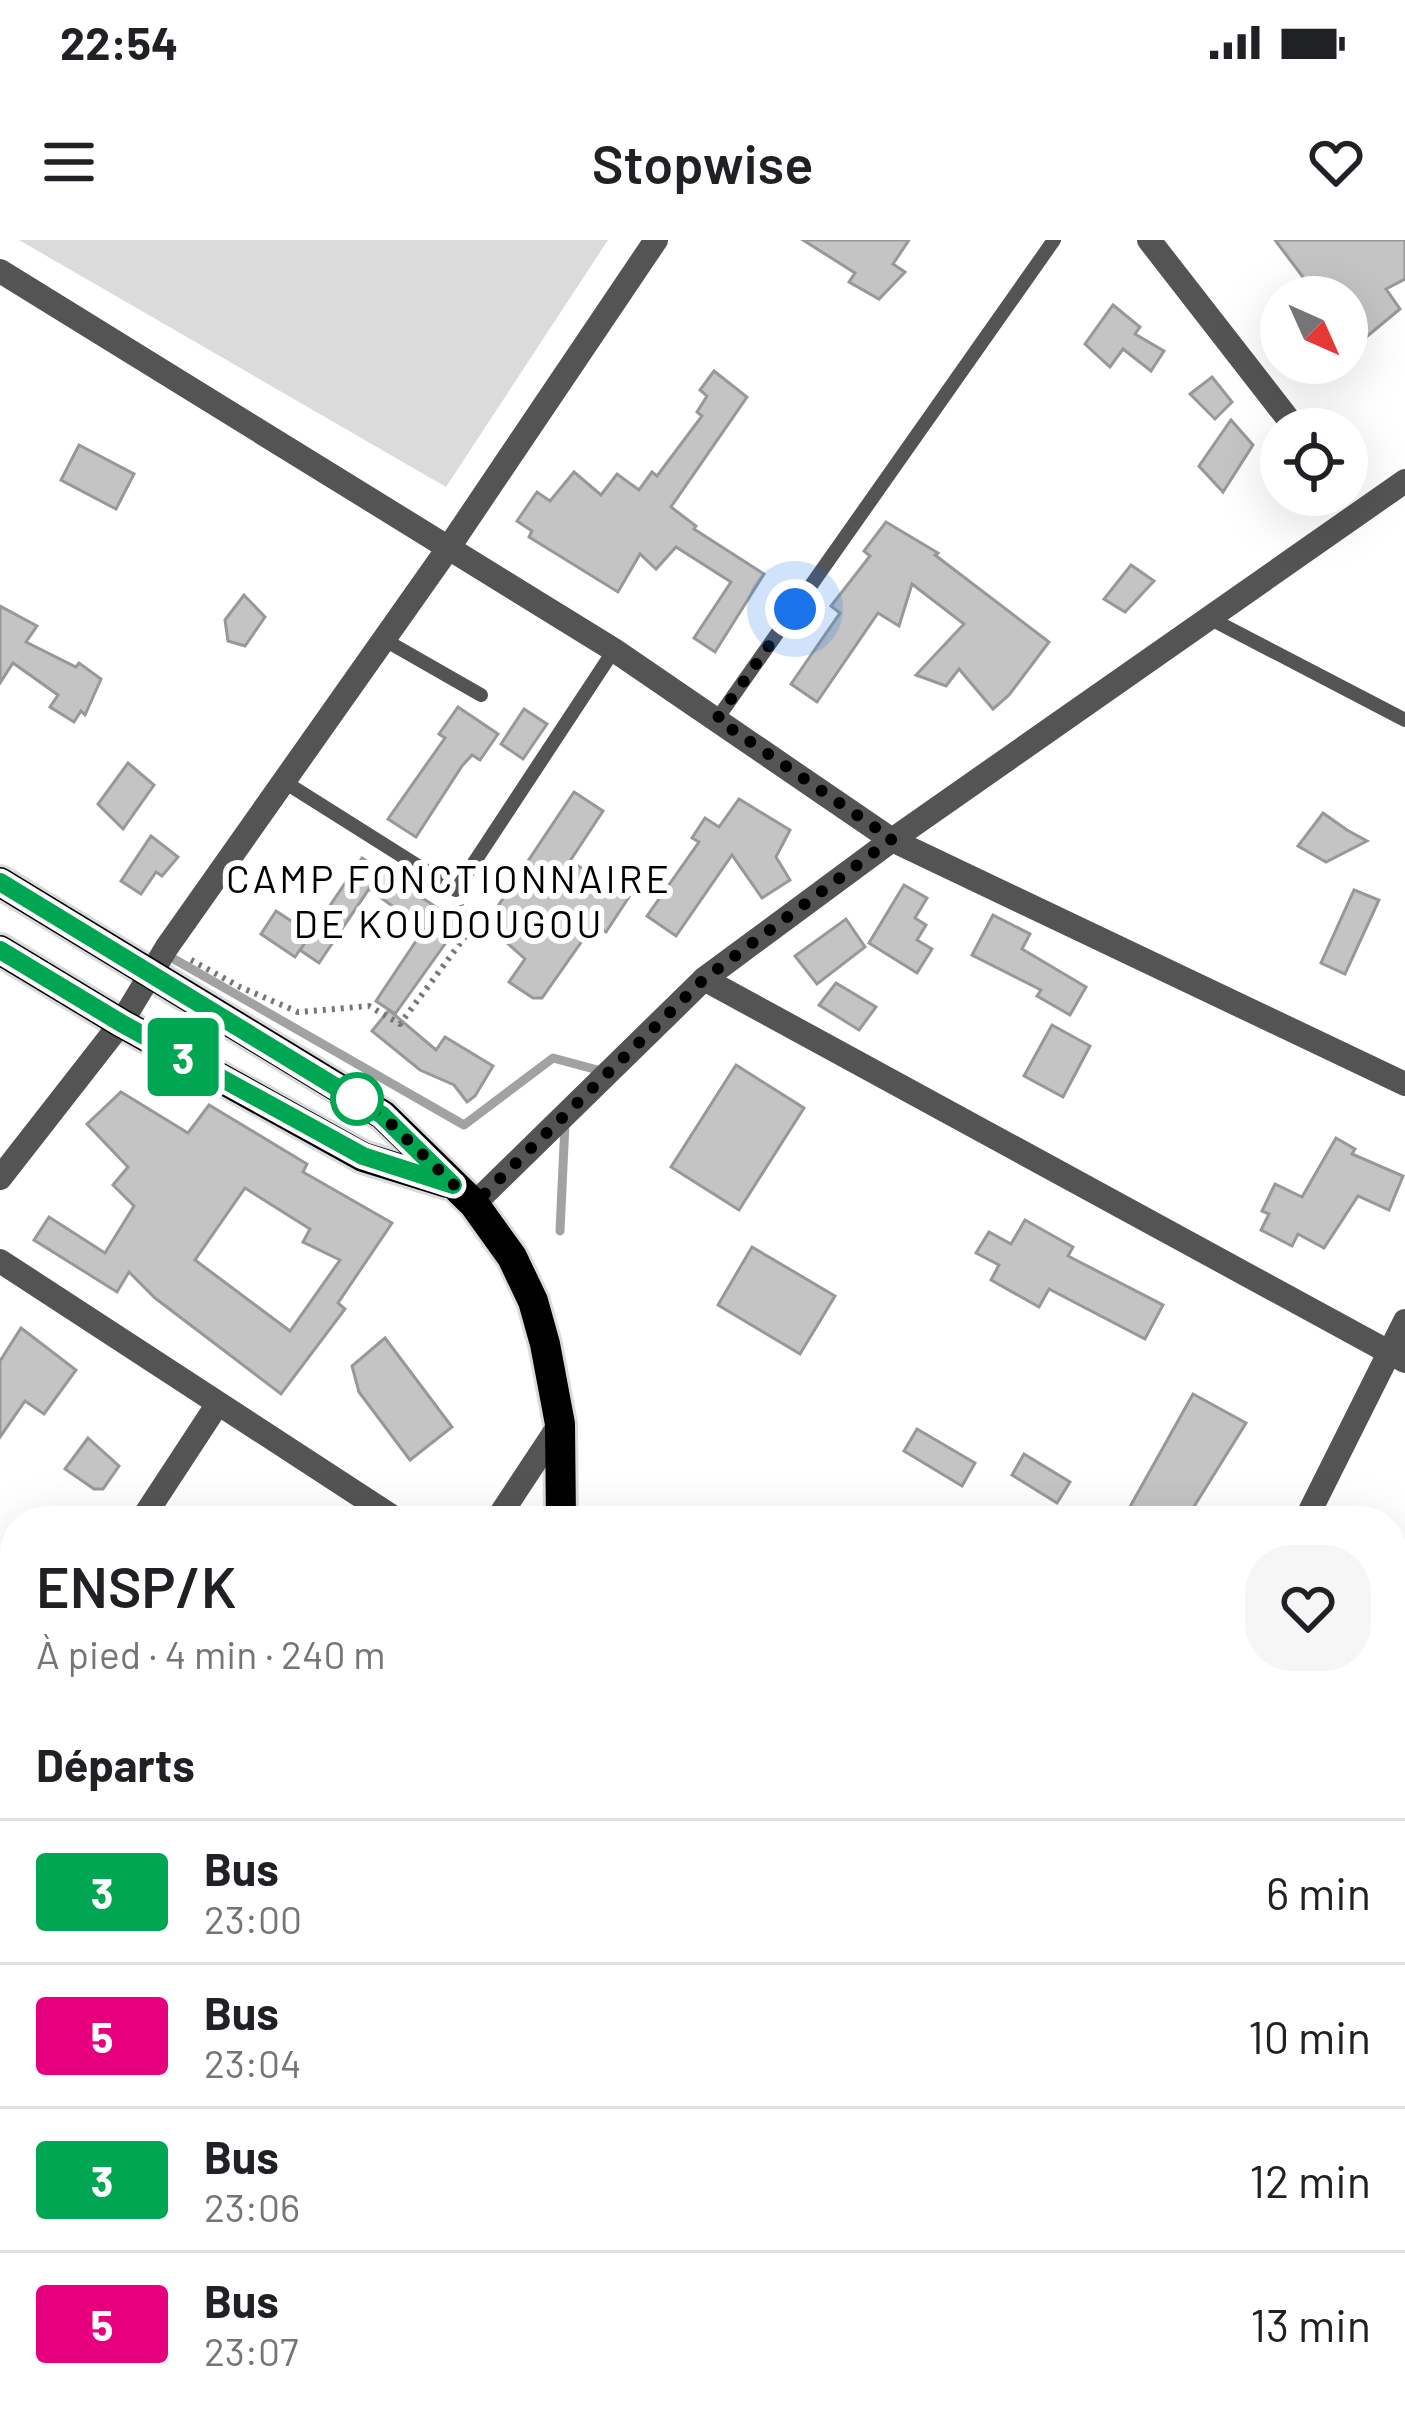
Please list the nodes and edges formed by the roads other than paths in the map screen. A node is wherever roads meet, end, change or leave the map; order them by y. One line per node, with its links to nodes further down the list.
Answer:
1 (656, 240): 9 (street)
2 (1054, 240): 14 (lane)
3 (1149, 240): 5 (street)
4 (0, 271): 9 (street)
5 (1281, 408)
6 (1405, 482): 7 (street)
7 (1368, 497)
8 (1338, 516): 10 (street)
9 (447, 550): 11 (street); 12 (street)
10 (1210, 619): 15 (lane); 17 (street)
11 (383, 639): 13 (lane); 16 (street)
12 (614, 650): 14 (street); 16 (lane)
13 (481, 695)
14 (717, 719): 17 (street)
15 (1405, 720)
16 (283, 782): 20 (street)
17 (892, 839): 21 (street); 23 (street)
18 (0, 881): 20 (main road)
19 (0, 950): 22 (main road)
20 (151, 977): 22 (street); 25 (main road)
21 (704, 979): 25 (street); 28 (street)
22 (121, 1023): 24 (street); 25 (main road)
23 (1405, 1084)
24 (0, 1178)
25 (464, 1194): 30 (main road)
26 (0, 1261): 29 (street)
27 (1405, 1321): 28 (street)
28 (1397, 1357): 35 (street)
29 (217, 1406): 31 (street); 32 (street)
30 (560, 1424): 33 (street); 34 (main road)
31 (151, 1506)
32 (375, 1506)
33 (506, 1506)
34 (561, 1506)
35 (1313, 1506)

